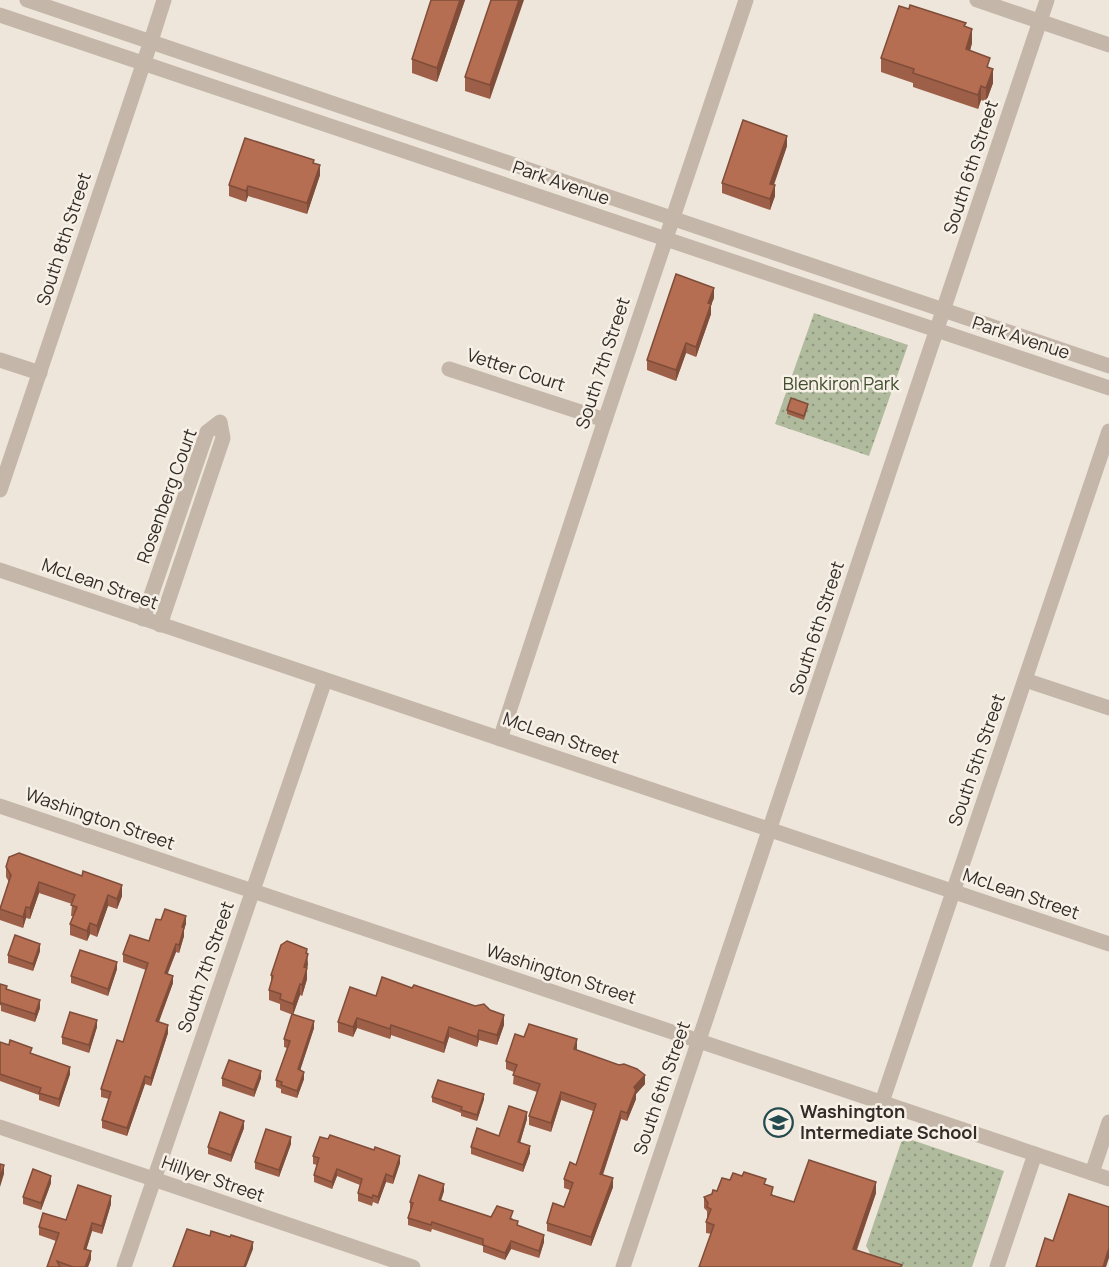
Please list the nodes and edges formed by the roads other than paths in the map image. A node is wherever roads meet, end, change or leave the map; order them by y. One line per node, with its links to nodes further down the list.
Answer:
1 (27, 0): 8 (street, Park Avenue)
2 (164, 0): 8 (street, South 8th Street)
3 (746, 0): 11 (street, South 7th Street)
4 (977, 0): 7 (street)
5 (1047, 0): 7 (street, South 6th Street)
6 (0, 15): 10 (street, Park Avenue)
7 (1040, 21): 9 (street); 13 (street, South 6th Street)
8 (151, 41): 10 (street, South 8th Street); 11 (street, Park Avenue)
9 (1109, 45)
10 (143, 63): 12 (street, Park Avenue); 18 (street, South 8th Street)
11 (672, 217): 12 (street, South 7th Street); 13 (street, Park Avenue)
12 (665, 238): 14 (street, Park Avenue); 20 (street, South 7th Street)
13 (944, 309): 14 (street, South 6th Street); 16 (street, Park Avenue)
14 (937, 330): 19 (street, Park Avenue); 32 (street, South 6th Street)
15 (0, 360): 18 (street)
16 (1109, 366)
17 (449, 369): 20 (street, Vetter Court)
18 (40, 373): 23 (street, South 8th Street)
19 (1109, 388)
20 (605, 420): 30 (street, South 7th Street)
21 (1109, 431): 22 (street, South 5th Street)
22 (1103, 469): 28 (street, South 5th Street)
23 (0, 490)
24 (0, 570): 25 (street, McLean Street)
25 (143, 619): 26 (street, McLean Street); 26 (street, Rosenberg Court)
26 (160, 625): 27 (street, McLean Street)
27 (325, 680): 30 (street, McLean Street); 33 (street, South 7th Street)
28 (1025, 680): 29 (street); 34 (street, South 5th Street)
29 (1109, 708)
30 (501, 739): 32 (street, McLean Street)
31 (0, 806): 33 (street, Washington Street)
32 (770, 829): 34 (street, McLean Street); 36 (street, South 6th Street)
33 (252, 891): 36 (street, Washington Street); 43 (street, South 7th Street)
34 (953, 891): 35 (street, McLean Street); 37 (street, South 5th Street)
35 (1109, 944)
36 (698, 1040): 37 (street, Washington Street); 47 (street, South 6th Street)
37 (882, 1102): 40 (street, Washington Street)
38 (1109, 1122): 41 (street)
39 (0, 1127): 43 (street, Hillyer Street)
40 (1035, 1154): 41 (street, Washington Street); 48 (street)
41 (1092, 1173): 42 (street, Washington Street)
42 (1109, 1179)
43 (154, 1180): 44 (street, Hillyer Street); 45 (street, South 7th Street)
44 (378, 1261): 46 (street, Hillyer Street)
45 (124, 1267)
46 (413, 1267)
47 (623, 1267)
48 (997, 1267)

